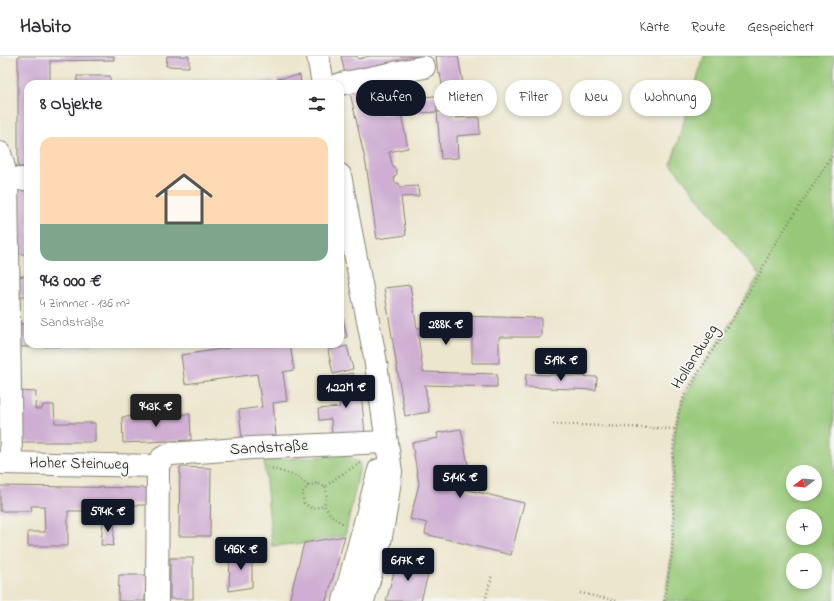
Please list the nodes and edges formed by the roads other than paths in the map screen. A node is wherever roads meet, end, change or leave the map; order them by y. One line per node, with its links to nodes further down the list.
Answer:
1 (318, 56): 3 (street)
2 (424, 67): 4 (street)
3 (322, 80)
4 (344, 83)
5 (0, 153): 6 (street)
6 (17, 179): 9 (street)
7 (344, 196): 8 (street)
8 (386, 442): 10 (street, Sandstraße); 12 (street); 13 (street)
9 (5, 463): 10 (street, Hoher Steinweg)
10 (158, 466): 11 (street)
11 (157, 601)
12 (344, 601)
13 (363, 601)

